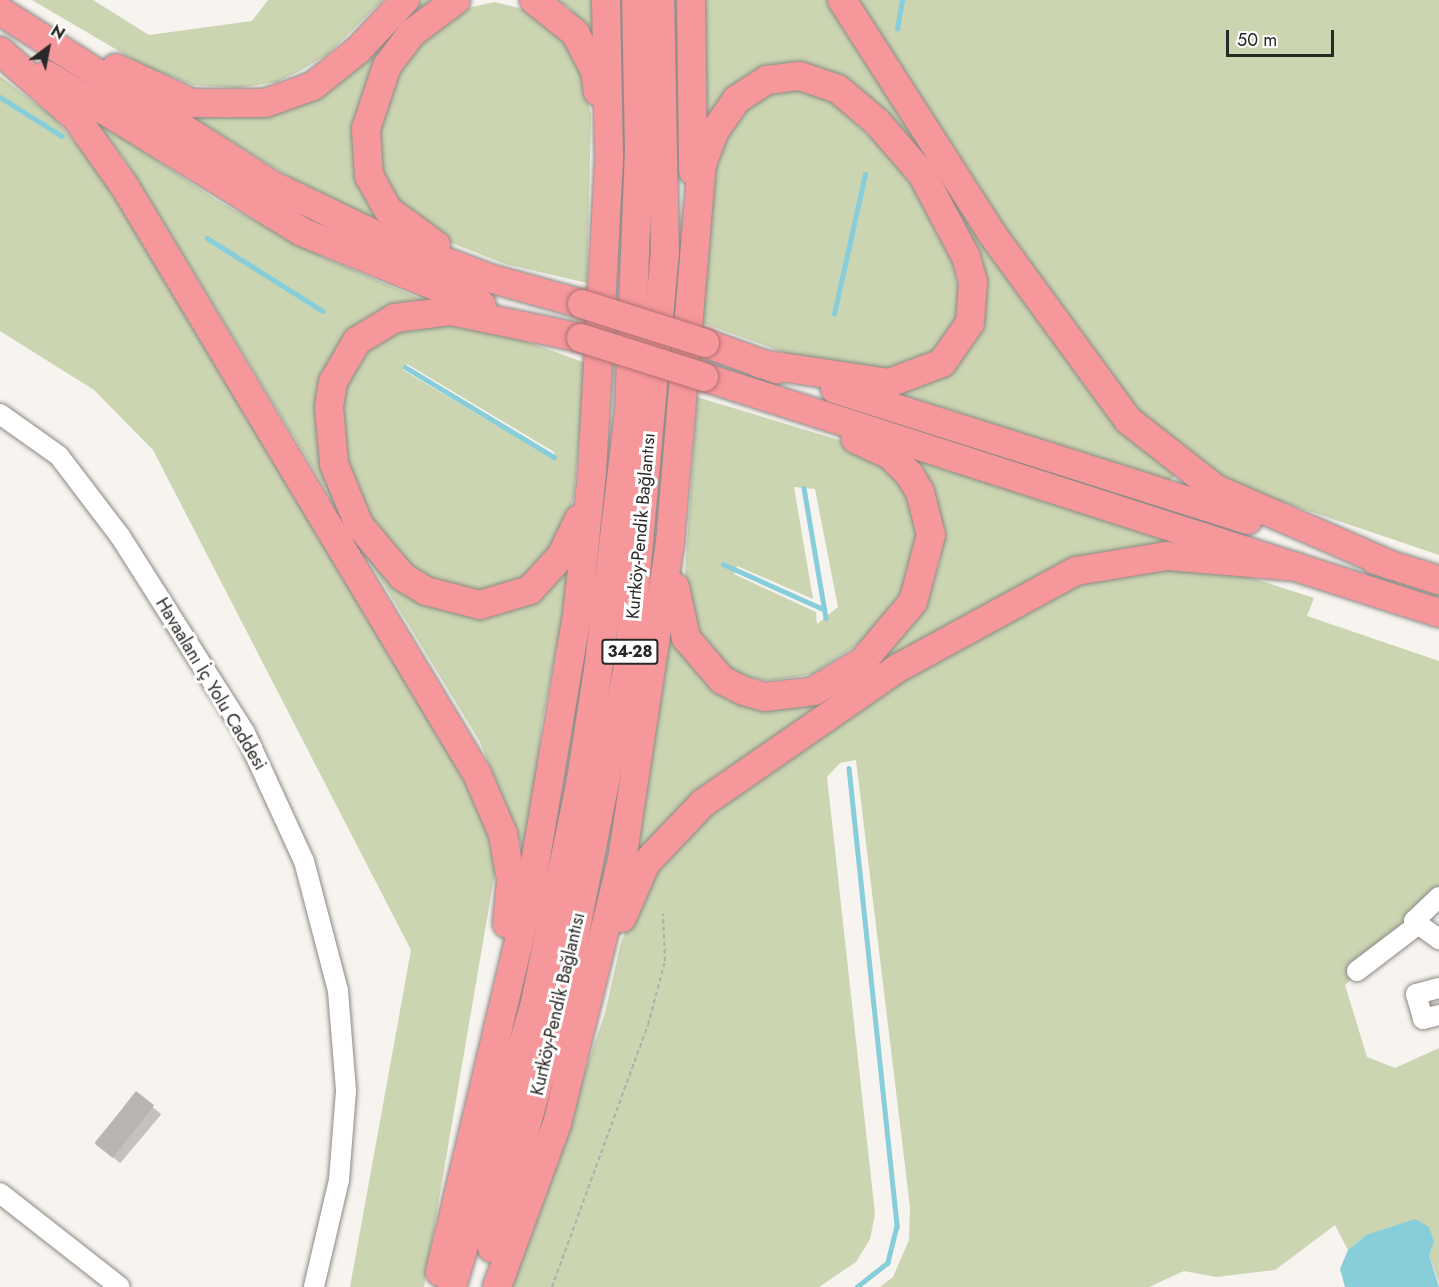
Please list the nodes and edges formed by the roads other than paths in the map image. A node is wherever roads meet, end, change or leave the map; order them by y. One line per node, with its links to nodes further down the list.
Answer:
1 (405, 0): 9 (highway)
2 (456, 0): 14 (highway)
3 (534, 0): 12 (highway)
4 (606, 0): 12 (highway)
5 (636, 0): 37 (highway, Kurtköy-Pendik Bağlantısı / 34-28)
6 (660, 0): 38 (highway, Kurtköy-Pendik Bağlantısı / 34-28)
7 (691, 0): 13 (highway)
8 (842, 0): 21 (highway)
9 (0, 10): 14 (highway)
10 (0, 44): 15 (highway)
11 (0, 51): 32 (highway)
12 (609, 156): 19 (highway)
13 (693, 233): 16 (highway); 20 (highway)
14 (489, 278): 16 (highway, bridge)
15 (581, 338): 17 (highway, bridge); 19 (highway)
16 (760, 364): 21 (highway)
17 (749, 391): 20 (highway); 22 (highway)
18 (0, 414): 35 (lane, Havaalanı İç Yolu Caddesi)
19 (592, 474): 32 (highway)
20 (670, 543): 30 (highway)
21 (1391, 565): 23 (highway)
22 (1297, 567): 24 (highway); 30 (highway)
23 (1439, 580)
24 (1439, 612)
25 (1439, 897): 26 (lane)
26 (1416, 926): 27 (lane); 28 (lane)
27 (1439, 939)
28 (1357, 971)
29 (1439, 987): 31 (lane)
30 (593, 990): 39 (highway)
31 (1439, 1015)
32 (496, 1029): 36 (highway)
33 (0, 1193): 34 (lane)
34 (120, 1287)
35 (314, 1287)
36 (436, 1287)
37 (452, 1287)
38 (480, 1287)
39 (497, 1287)

